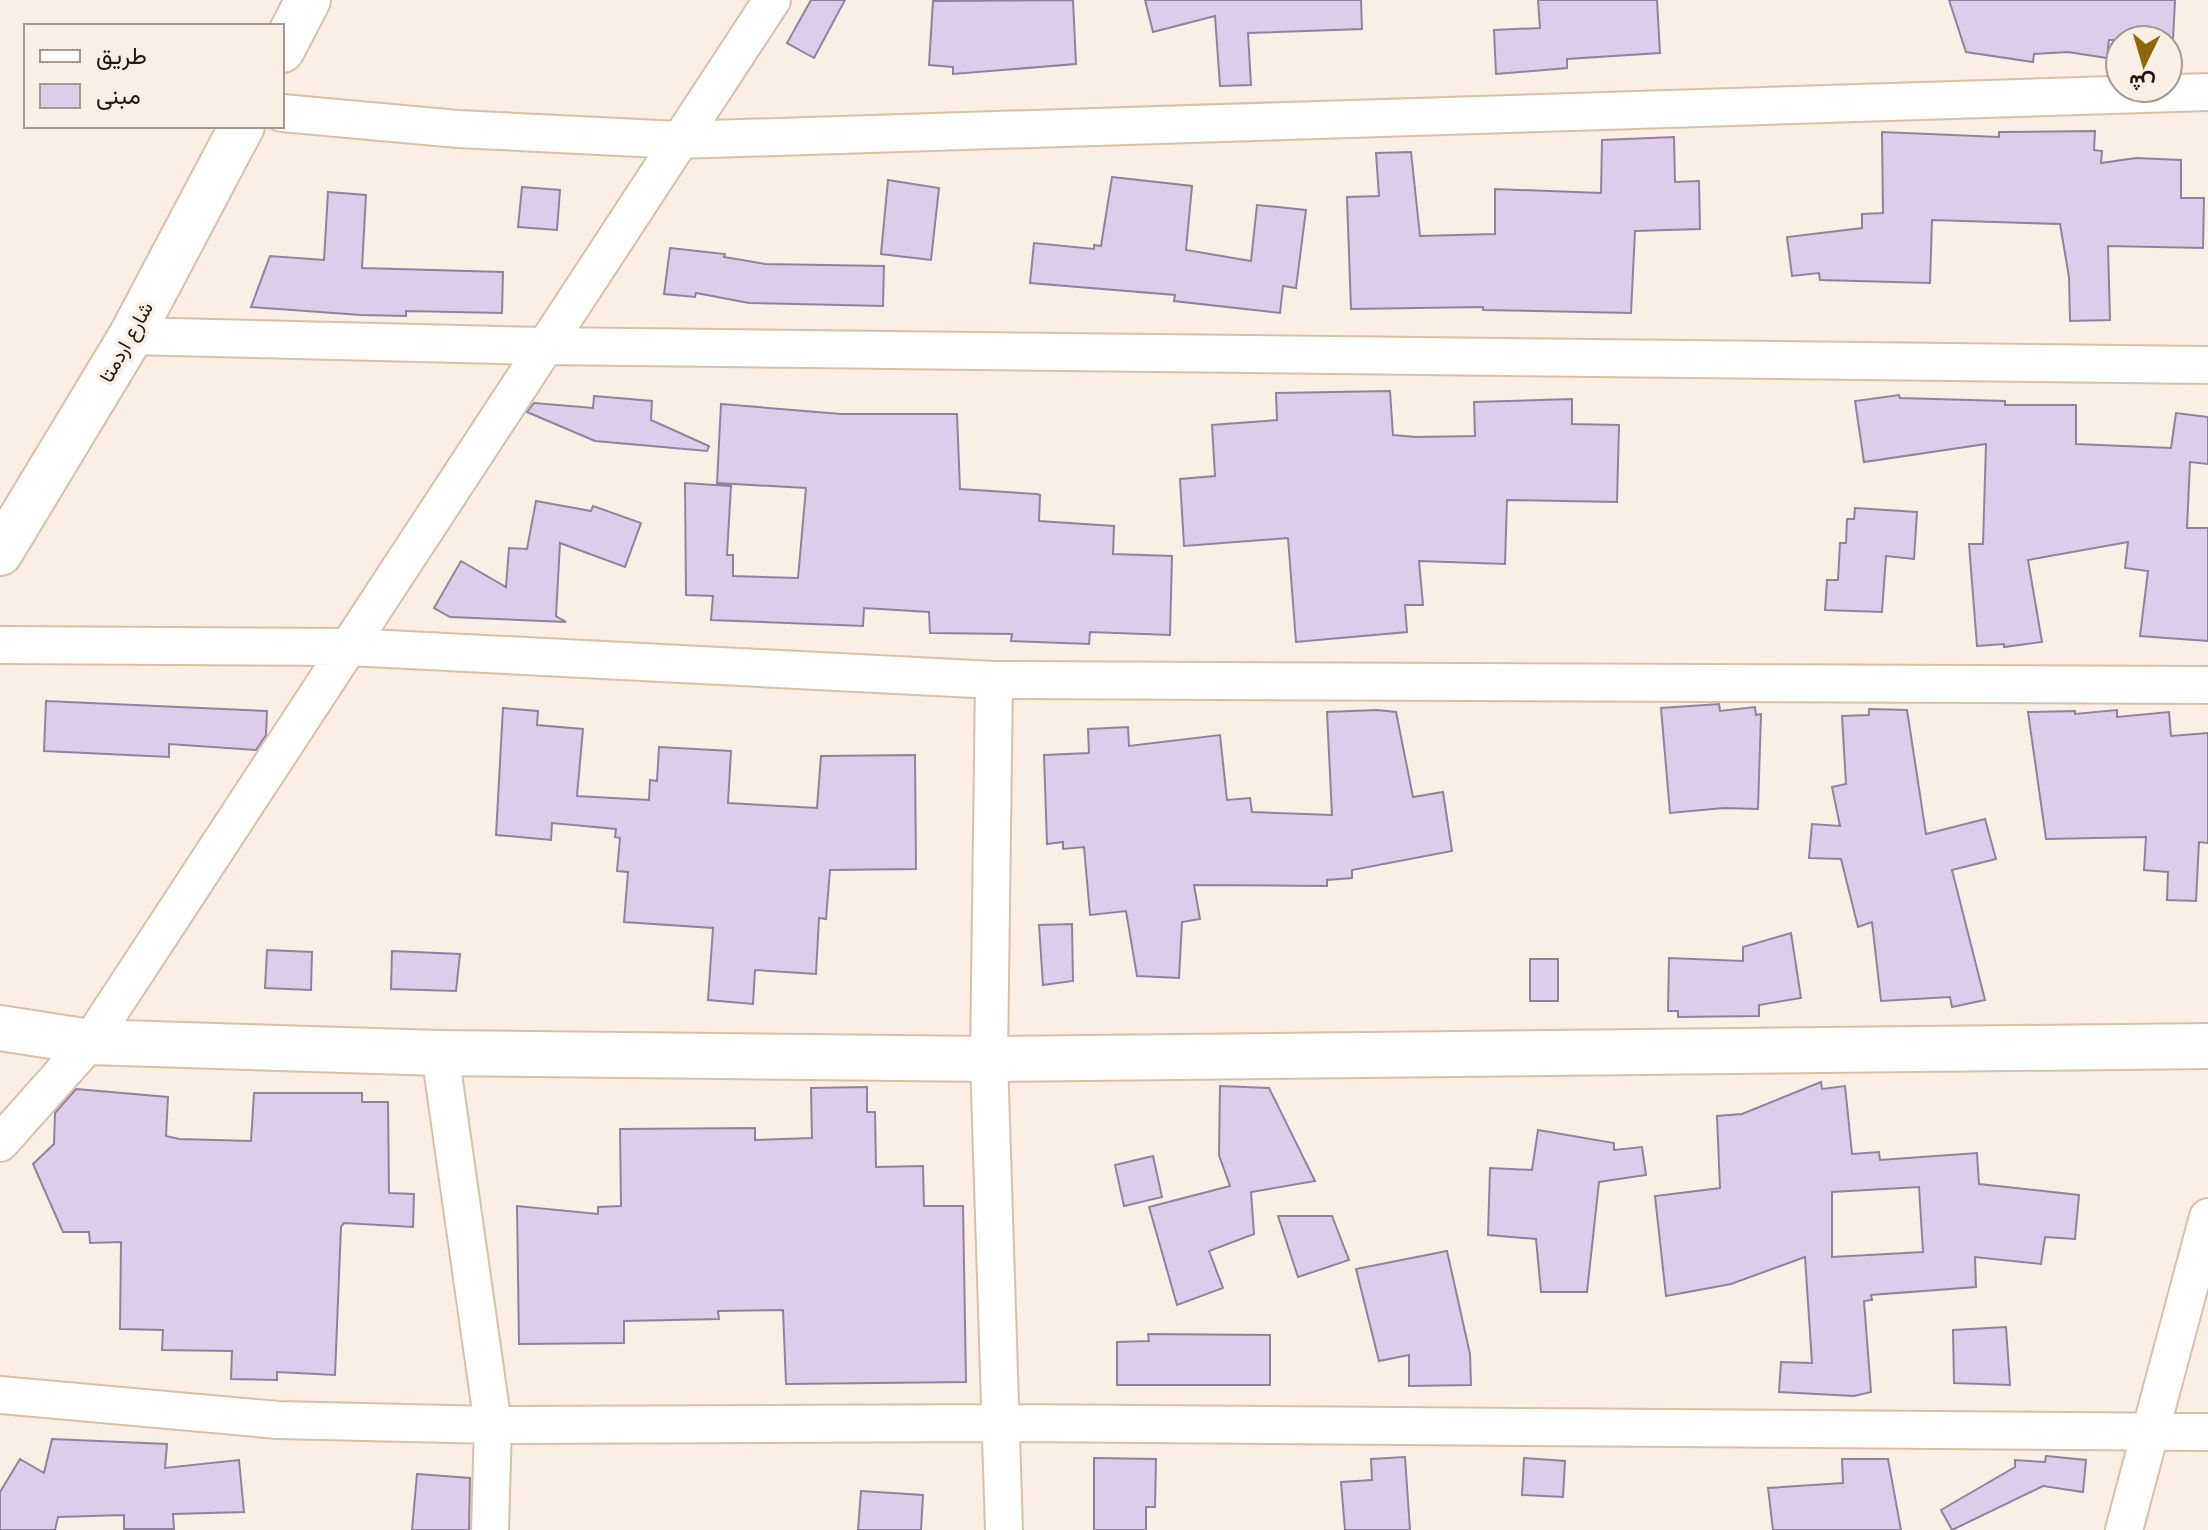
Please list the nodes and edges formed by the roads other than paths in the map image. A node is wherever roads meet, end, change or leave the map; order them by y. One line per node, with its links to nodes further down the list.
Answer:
1 (308, 0): 3 (street)
2 (772, 0): 7 (street)
3 (284, 46)
4 (2208, 92): 7 (street)
5 (284, 113): 7 (street)
6 (241, 128): 8 (street, شارع اردمتا)
7 (679, 140): 9 (street)
8 (131, 336): 9 (street); 11 (street, شارع اردمتا)
9 (543, 346): 10 (street); 13 (street)
10 (2208, 365)
11 (0, 553)
12 (0, 645): 13 (street)
13 (349, 647): 14 (street); 17 (street)
14 (994, 680): 15 (street); 20 (street)
15 (2208, 685)
16 (0, 1028): 17 (street)
17 (90, 1042): 19 (street); 21 (street)
18 (2208, 1046): 20 (street)
19 (440, 1053): 20 (street); 25 (street)
20 (989, 1059): 24 (street)
21 (0, 1143)
22 (2208, 1217): 27 (street)
23 (0, 1395): 25 (street)
24 (1000, 1423): 25 (street); 27 (street); 29 (street)
25 (493, 1425): 28 (street)
26 (2208, 1432): 27 (street)
27 (2153, 1433): 30 (street)
28 (490, 1530)
29 (1004, 1530)
30 (2124, 1530)

